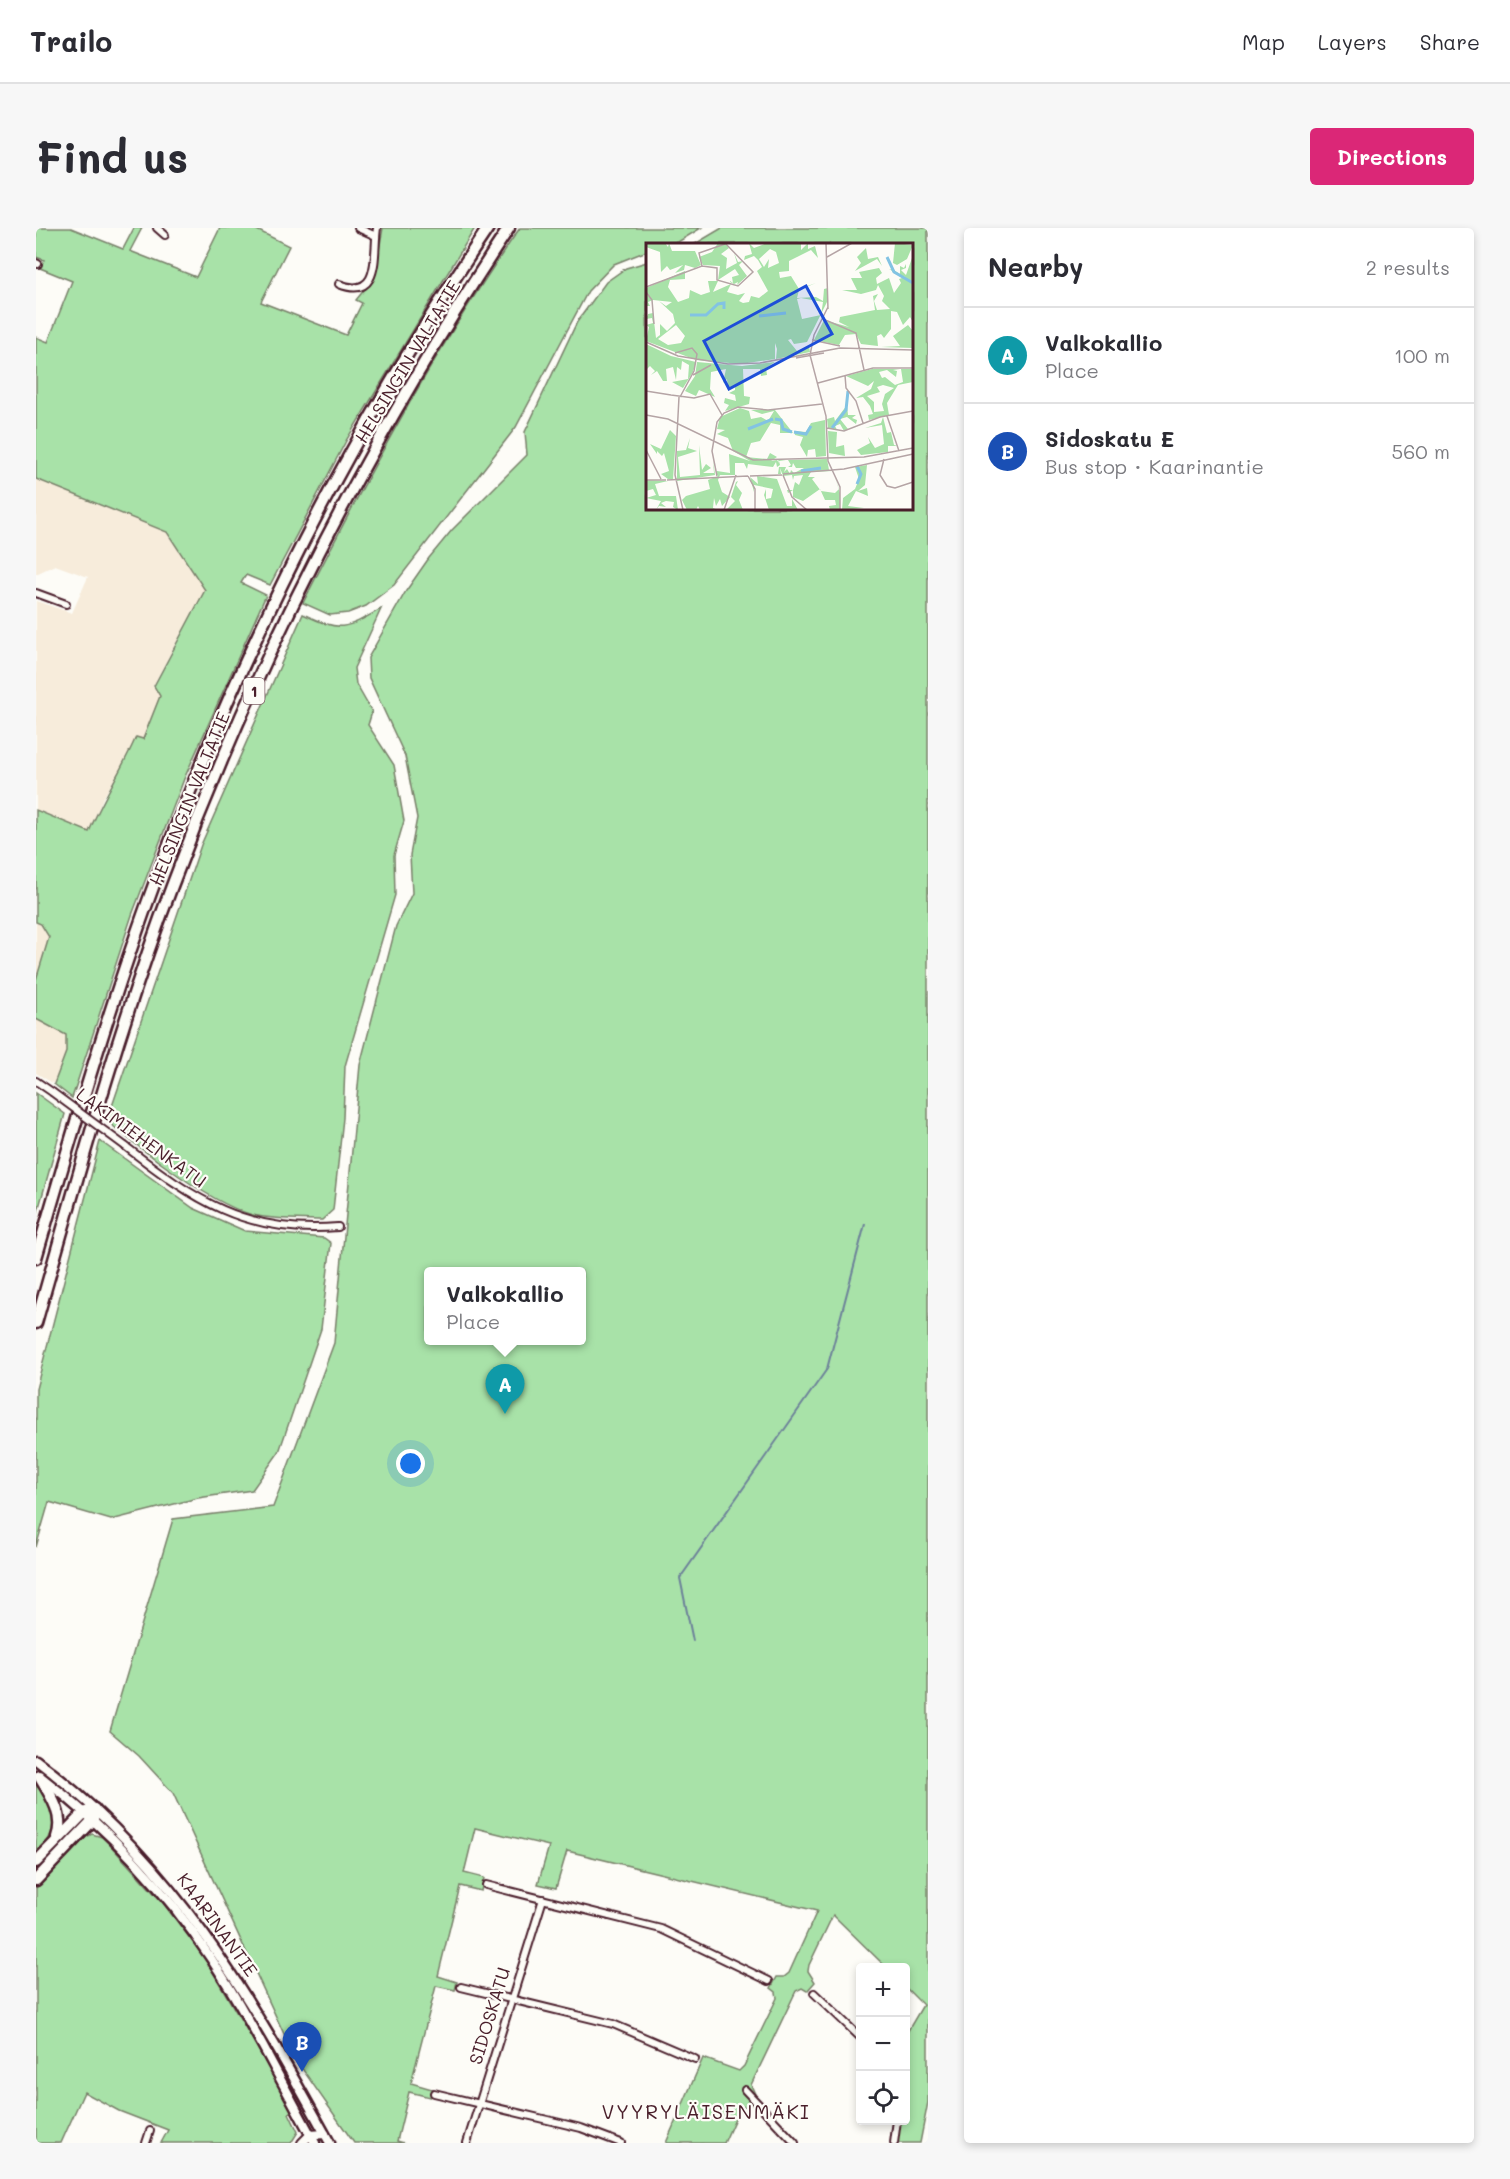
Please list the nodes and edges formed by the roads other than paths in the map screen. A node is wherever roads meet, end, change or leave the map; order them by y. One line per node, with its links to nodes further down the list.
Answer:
1 (157, 228): 6 (street)
2 (358, 228): 7 (street)
3 (377, 228): 7 (street)
4 (486, 228): 13 (highway, HELSINGIN VALTATIE / 1)
5 (509, 228): 14 (highway, HELSINGIN VALTATIE / 1)
6 (165, 235)
7 (376, 236): 8 (street)
8 (339, 284)
9 (36, 593): 10 (street)
10 (66, 604)
11 (36, 1081): 12 (street, LAKIMIEHENKATU, bridge)
12 (338, 1227)
13 (36, 1258)
14 (36, 1323)
15 (36, 1760): 17 (main road, KAARINANTIE)
16 (38, 1775): 17 (main road, KAARINANTIE); 18 (highway)
17 (90, 1814): 18 (highway); 20 (highway); 34 (main road, KAARINANTIE); 35 (main road, KAARINANTIE)
18 (56, 1840): 19 (highway)
19 (36, 1862)
20 (36, 1880)
21 (486, 1885): 22 (street)
22 (543, 1899): 23 (street); 26 (street, SIDOSKATU)
23 (769, 1981)
24 (461, 1987): 26 (street)
25 (814, 1993): 27 (street)
26 (511, 2000): 28 (street); 31 (street, SIDOSKATU)
27 (856, 2032)
28 (695, 2059)
29 (745, 2090): 41 (street)
30 (434, 2093): 31 (street)
31 (478, 2104): 39 (street, SIDOSKATU); 40 (street)
32 (896, 2125): 42 (street)
33 (150, 2131): 36 (street)
34 (325, 2134): 35 (street); 38 (main road, KAARINANTIE)
35 (315, 2140): 37 (street)
36 (146, 2143)
37 (302, 2143)
38 (330, 2143)
39 (467, 2143)
40 (621, 2143)
41 (795, 2143)
42 (894, 2143)

